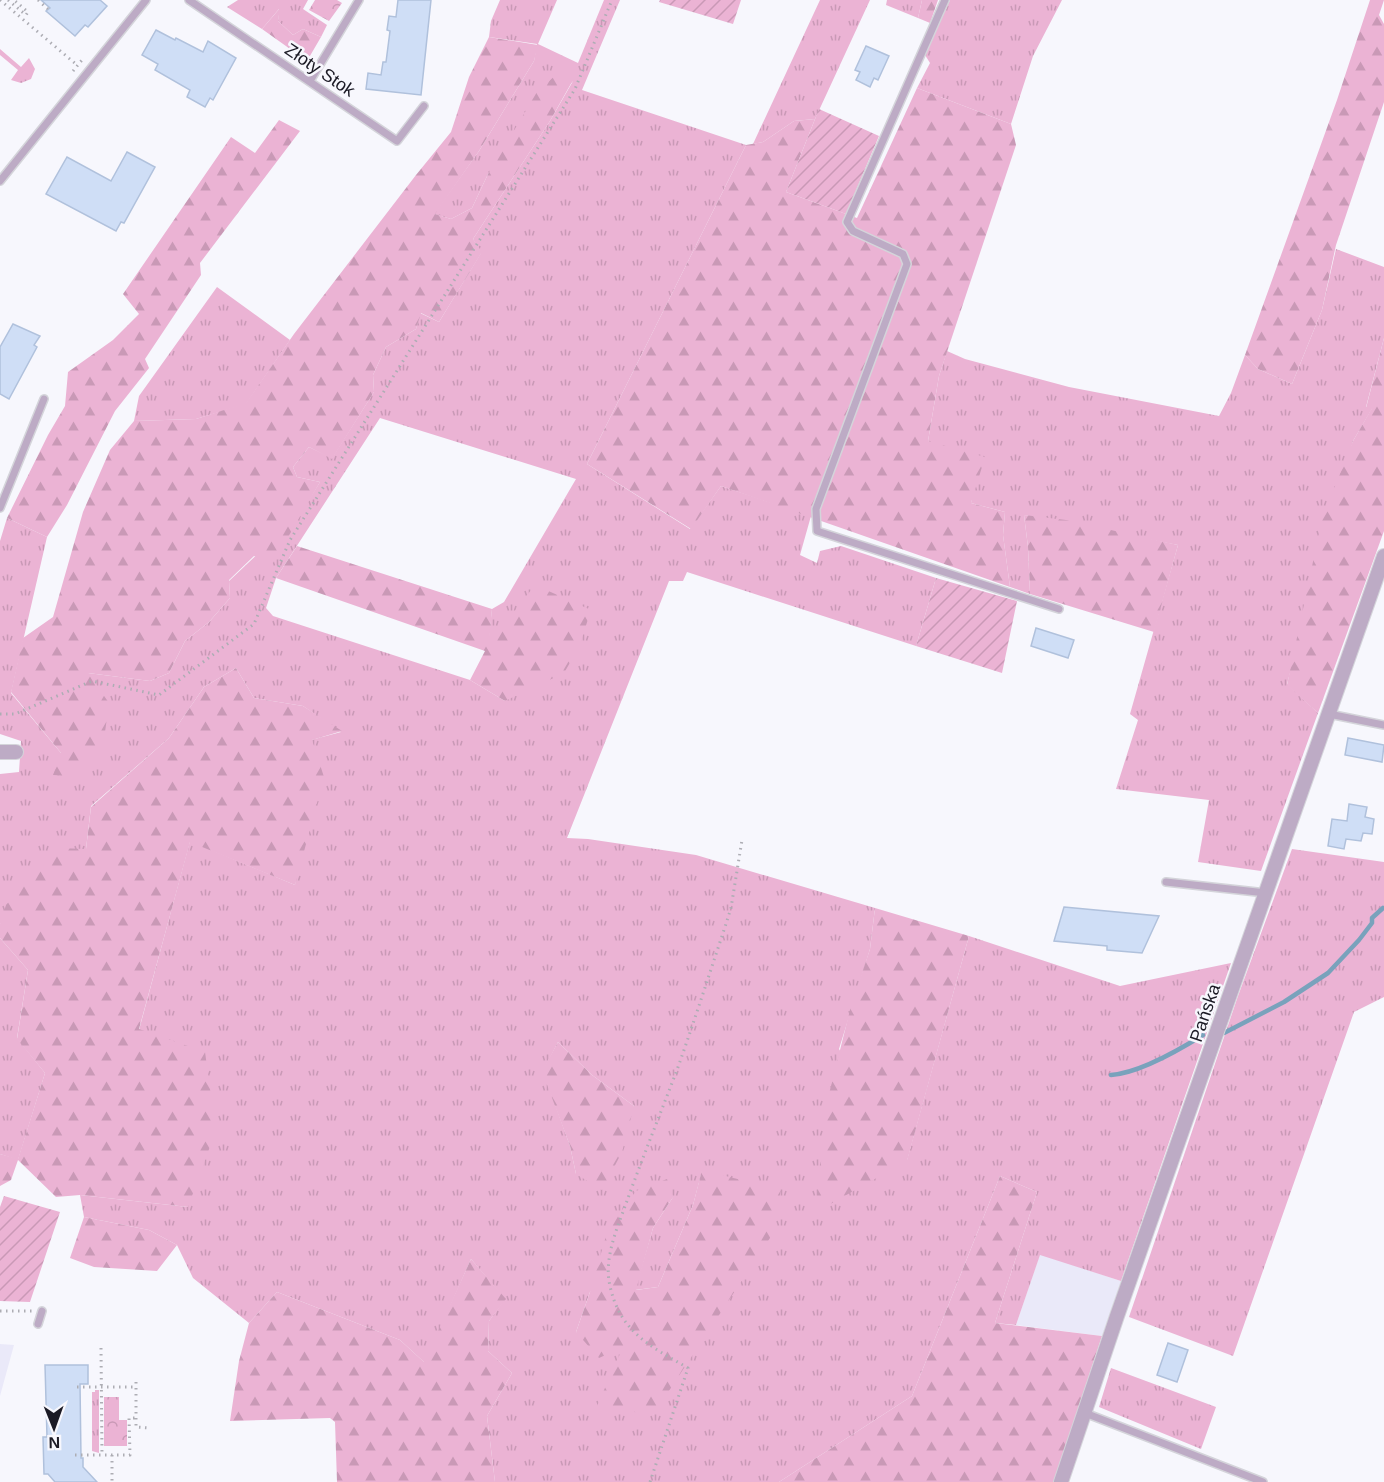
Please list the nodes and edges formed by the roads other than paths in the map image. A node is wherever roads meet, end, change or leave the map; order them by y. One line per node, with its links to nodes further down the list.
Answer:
1 (146, 0): 7 (lane)
2 (189, 0): 5 (lane, Złoty Stok)
3 (359, 0): 5 (lane)
4 (945, 0): 11 (lane)
5 (310, 81): 6 (lane, Złoty Stok)
6 (424, 106)
7 (0, 181)
8 (44, 399): 9 (lane)
9 (0, 508)
10 (1384, 556): 12 (street, Pańska)
11 (1059, 609)
12 (1329, 714): 13 (lane); 17 (street, Pańska)
13 (1384, 725)
14 (0, 752): 15 (street)
15 (16, 752)
16 (1166, 882): 17 (lane)
17 (1266, 893): 20 (street, Pańska)
18 (42, 1311): 19 (lane)
19 (38, 1324)
20 (1085, 1413): 21 (street, Pańska); 22 (lane)
21 (1061, 1482)
22 (1263, 1482)

